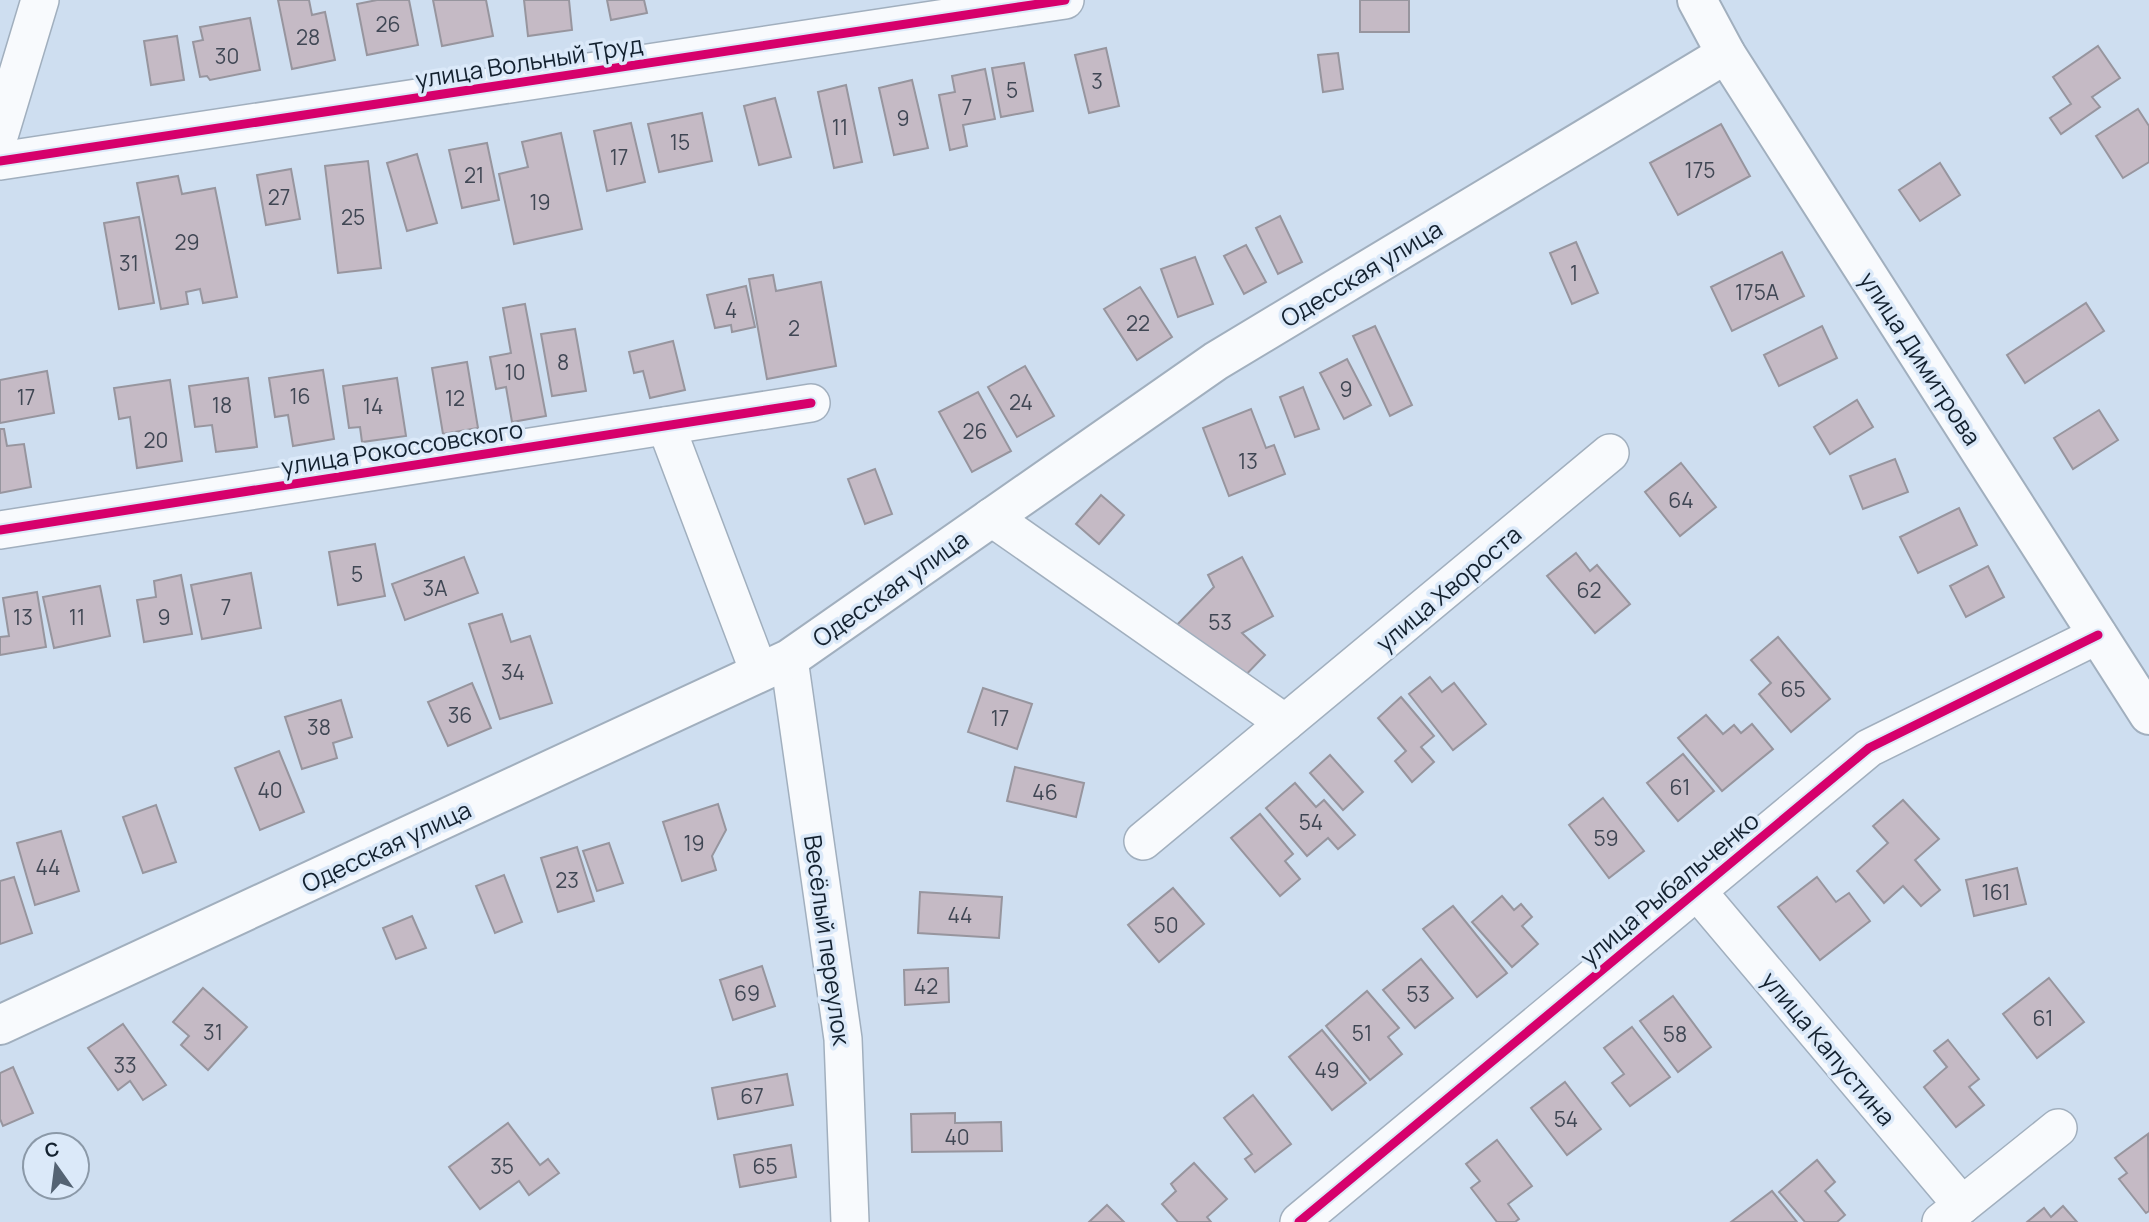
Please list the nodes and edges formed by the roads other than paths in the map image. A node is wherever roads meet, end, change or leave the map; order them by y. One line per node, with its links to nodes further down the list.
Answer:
1 (40, 0): 5 (street)
2 (1065, 0): 6 (street, улица Вольный Труд)
3 (1697, 0): 4 (main road, улица Димитрова)
4 (1726, 54): 10 (main road, Одесская улица); 12 (main road, улица Димитрова)
5 (0, 133)
6 (0, 161)
7 (811, 403): 8 (street, улица Рокоссовского)
8 (666, 425): 11 (street, улица Рокоссовского); 13 (street)
9 (1610, 453): 15 (street, улица Хвороста)
10 (991, 517): 13 (main road, Одесская улица); 15 (street)
11 (0, 530)
12 (2098, 635): 14 (main road, улица Димитрова); 17 (street, улица Рыбальченко)
13 (774, 665): 18 (main road, Одесская улица); 21 (street, Весёлый переулок)
14 (2149, 715)
15 (1285, 723): 16 (street, улица Хвороста)
16 (1143, 841)
17 (1697, 891): 20 (street, улица Капустина); 22 (street, улица Рыбальченко)
18 (0, 1026)
19 (2058, 1128): 20 (street, улица Капустина)
20 (1952, 1214)
21 (850, 1222)
22 (1298, 1222)

